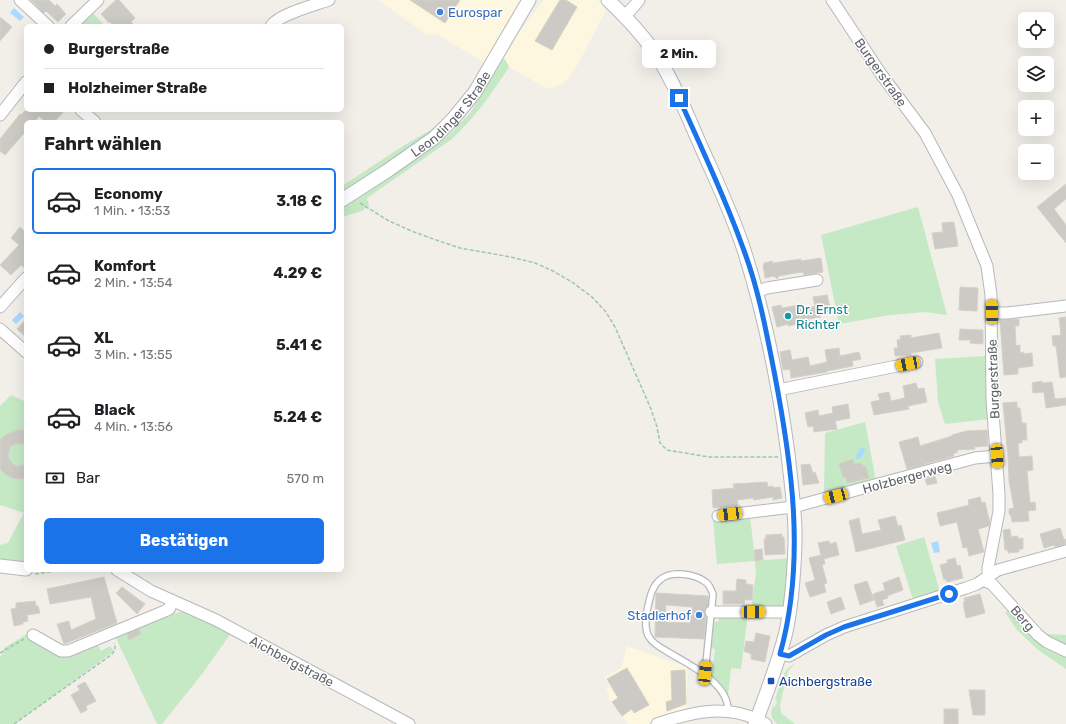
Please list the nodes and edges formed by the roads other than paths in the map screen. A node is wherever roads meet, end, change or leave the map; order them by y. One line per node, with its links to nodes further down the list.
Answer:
1 (20, 0): 9 (street)
2 (98, 0): 10 (street)
3 (329, 0): 11 (street)
4 (529, 0): 16 (street, Leondinger Straße)
5 (608, 0): 8 (street)
6 (639, 0): 8 (street)
7 (832, 0): 22 (street, Burgerstraße)
8 (625, 16): 19 (street)
9 (46, 24)
10 (73, 24)
11 (273, 24)
12 (24, 85): 14 (street)
13 (83, 112): 15 (street)
14 (0, 115)
15 (92, 120)
16 (347, 197)
17 (24, 280): 21 (street)
18 (817, 280): 19 (street)
19 (756, 292): 26 (street)
20 (1066, 306): 22 (street)
21 (0, 307)
22 (992, 312): 27 (street, Burgerstraße)
23 (0, 329): 24 (street)
24 (24, 350)
25 (917, 362): 26 (street)
26 (778, 390): 28 (street)
27 (997, 456): 28 (street, Holzbergerweg); 34 (street, Burgerstraße)
28 (793, 507): 29 (street, Holzbergerweg); 37 (street)
29 (718, 516)
30 (1066, 551): 34 (street)
31 (0, 566): 32 (street)
32 (24, 569)
33 (120, 572): 35 (street, Aichbergstraße)
34 (986, 578): 39 (street, Berg); 40 (street)
35 (173, 601): 38 (street); 44 (street, Aichbergstraße)
36 (711, 612): 37 (street); 41 (lane); 41 (lane)
37 (789, 612): 40 (street)
38 (33, 635)
39 (1066, 652)
40 (780, 654): 43 (street)
41 (705, 673): 42 (lane)
42 (728, 711): 43 (street); 45 (street)
43 (759, 722)
44 (409, 724)
45 (657, 724)

